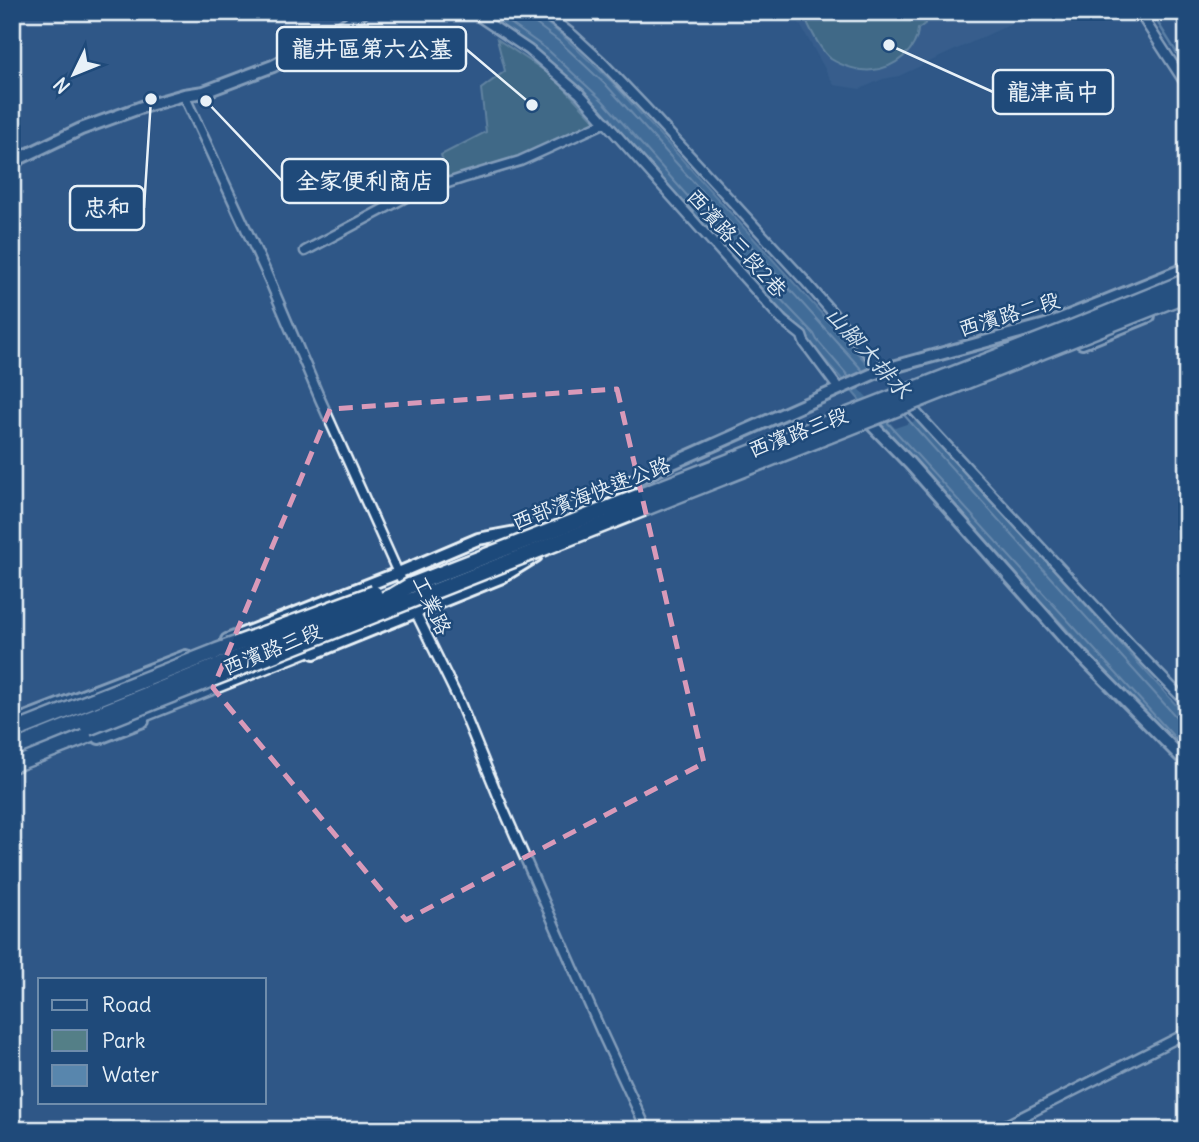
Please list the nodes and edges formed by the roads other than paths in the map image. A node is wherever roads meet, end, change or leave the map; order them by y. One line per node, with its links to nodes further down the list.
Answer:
1 (363, 12): 6 (street)
2 (472, 12): 7 (street, 西濱路三段2巷)
3 (543, 12): 14 (street)
4 (1139, 12): 5 (street)
5 (1187, 86)
6 (184, 94): 8 (street); 20 (street, 工業路)
7 (606, 122): 9 (street); 15 (street, 西濱路三段2巷)
8 (12, 162)
9 (305, 251)
10 (1187, 268): 14 (street, 西濱路二段)
11 (1187, 281): 22 (highway, 西部濱海快速公路, bridge)
12 (1187, 294): 24 (highway, 西部濱海快速公路, bridge)
13 (1187, 301): 16 (street)
14 (882, 370): 15 (street, 西濱路二段)
15 (839, 389): 18 (street, 西濱路三段)
16 (912, 408): 17 (street, 西濱路三段, bridge); 25 (street)
17 (871, 424): 19 (street, 西濱路三段); 30 (street)
18 (522, 530): 20 (street, 西濱路三段); 21 (street, 西濱路三段)
19 (542, 552): 21 (street, 西濱路三段); 23 (street, 西濱路三段)
20 (398, 573): 22 (street, 工業路); 26 (street, 西濱路三段)
21 (449, 575): 22 (street, 西濱路三段)
22 (409, 589): 23 (street, 工業路); 27 (highway, bridge); 28 (highway, 西部濱海快速公路, bridge)
23 (415, 611): 32 (street, 西濱路三段); 34 (street, 工業路)
24 (353, 624): 29 (highway, 西部濱海快速公路, bridge); 31 (highway, bridge)
25 (1187, 703)
26 (12, 723)
27 (12, 732)
28 (12, 748)
29 (12, 758)
30 (1187, 762)
31 (12, 765)
32 (12, 772)
33 (1187, 1033): 35 (street)
34 (647, 1130)
35 (996, 1130)

